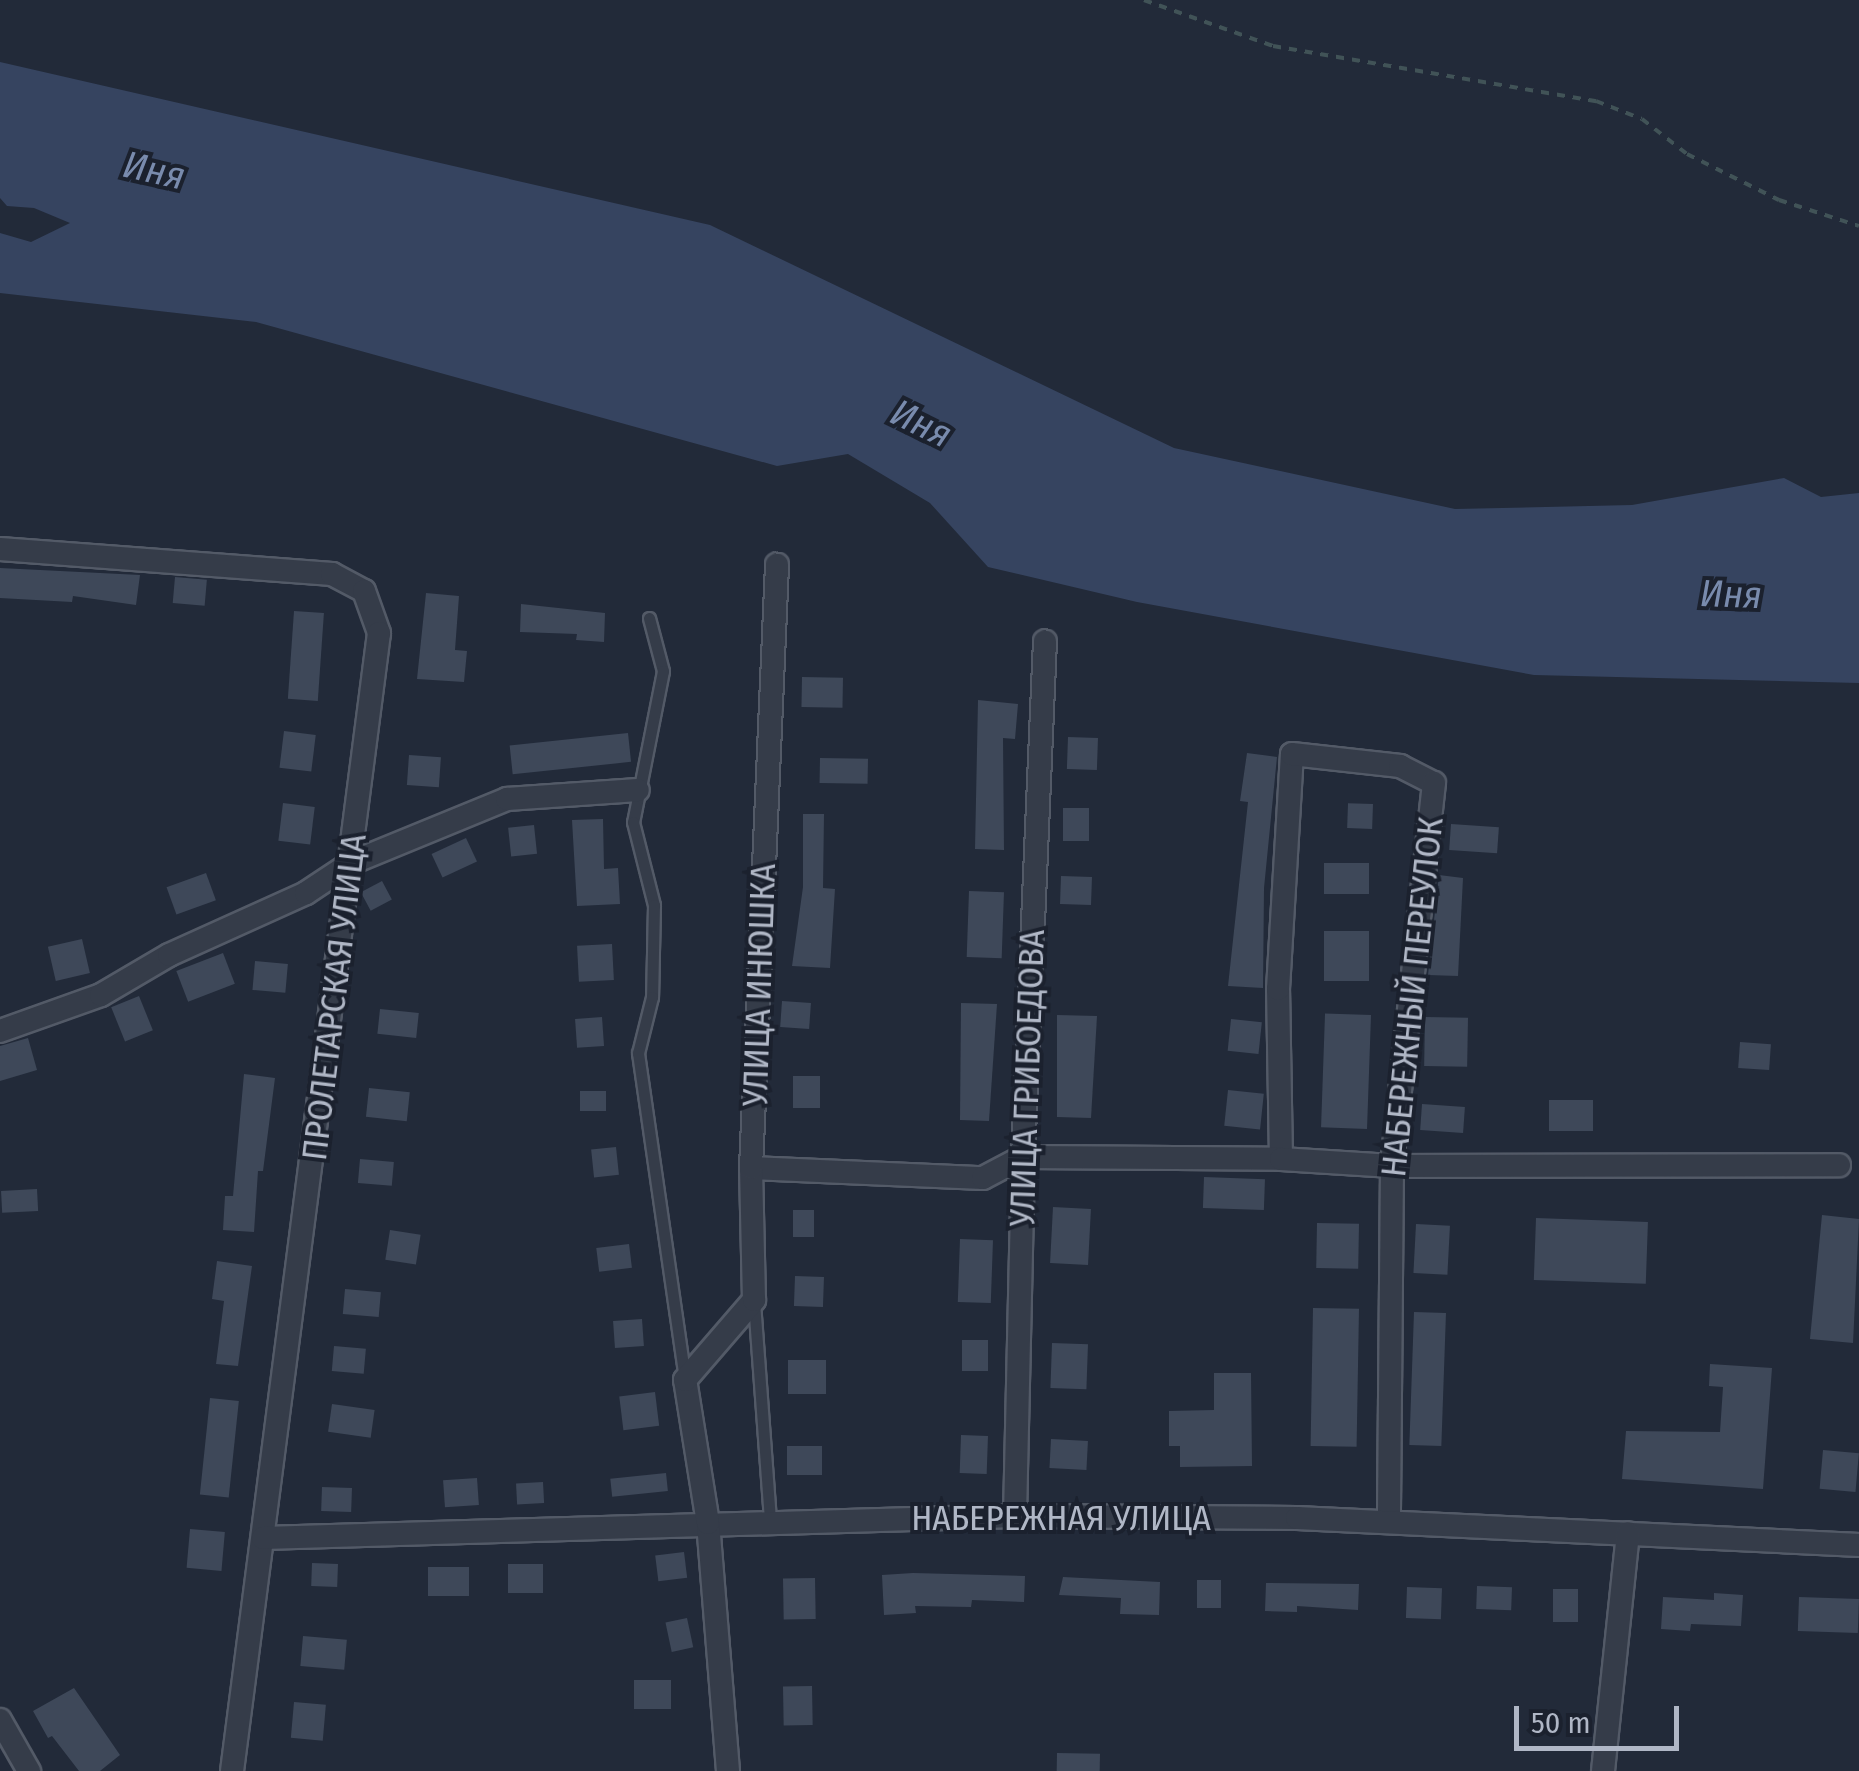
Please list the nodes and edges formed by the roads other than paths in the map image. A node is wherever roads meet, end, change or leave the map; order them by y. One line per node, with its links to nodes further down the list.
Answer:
1 (0, 549): 6 (street, ПРОЛЕТАРСКАЯ УЛИЦА)
2 (776, 564): 12 (street, УЛИЦА ИНЮШКА)
3 (650, 618): 5 (lane)
4 (1045, 641): 8 (street, УЛИЦА ГРИБОЕДОВА)
5 (638, 790): 6 (street); 14 (lane)
6 (352, 864): 7 (street); 20 (street, ПРОЛЕТАРСКАЯ УЛИЦА)
7 (0, 1031)
8 (1023, 1157): 9 (street); 12 (street); 15 (street, УЛИЦА ГРИБОЕДОВА)
9 (1281, 1159): 10 (street); 10 (street, НАБЕРЕЖНЫЙ ПЕРЕУЛОК)
10 (1392, 1166): 11 (street); 17 (street, НАБЕРЕЖНЫЙ ПЕРЕУЛОК)
11 (1839, 1166)
12 (751, 1168): 13 (street, УЛИЦА ИНЮШКА)
13 (754, 1300): 14 (street); 16 (lane)
14 (685, 1380): 18 (street)
15 (1015, 1516): 16 (street, НАБЕРЕЖНАЯ УЛИЦА); 17 (street, НАБЕРЕЖНАЯ УЛИЦА)
16 (770, 1522): 18 (street, НАБЕРЕЖНАЯ УЛИЦА)
17 (1388, 1522): 19 (street, НАБЕРЕЖНАЯ УЛИЦА)
18 (708, 1524): 20 (street, НАБЕРЕЖНАЯ УЛИЦА); 25 (street)
19 (1628, 1534): 21 (street, НАБЕРЕЖНАЯ УЛИЦА); 26 (street)
20 (263, 1538): 24 (street, ПРОЛЕТАРСКАЯ УЛИЦА)
21 (1859, 1545)
22 (0, 1720): 23 (street)
23 (29, 1771)
24 (232, 1771)
25 (728, 1771)
26 (1603, 1771)

